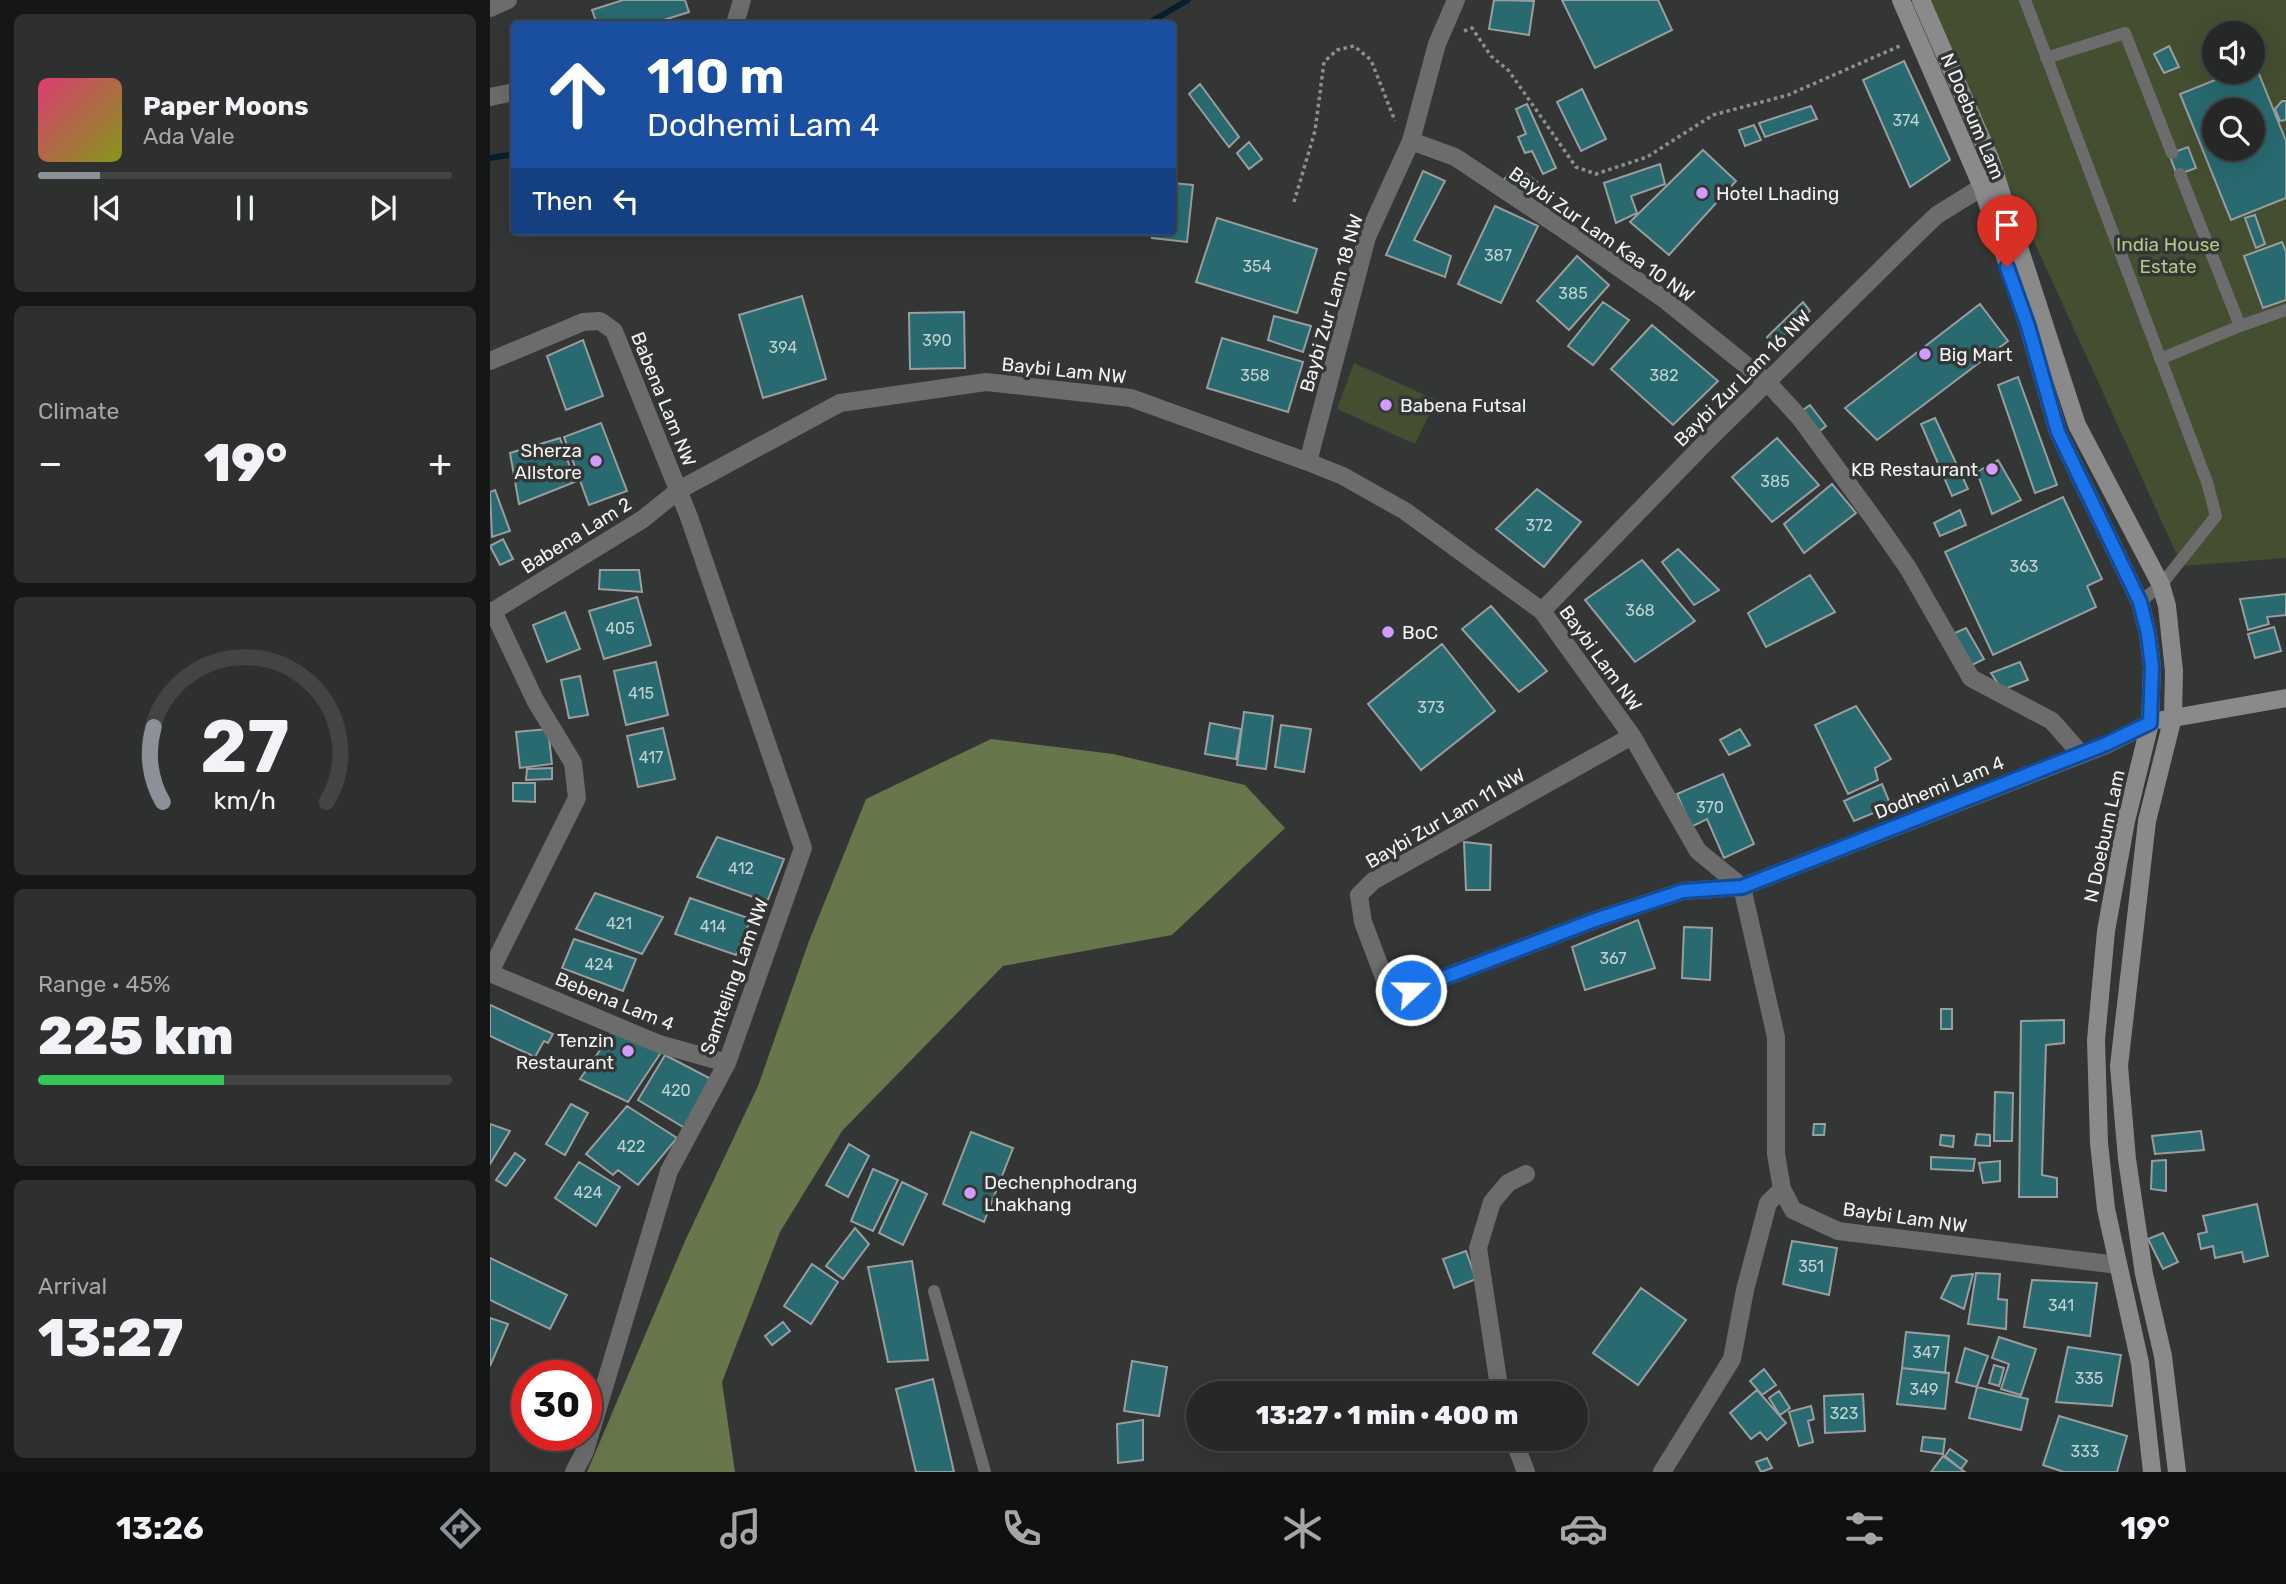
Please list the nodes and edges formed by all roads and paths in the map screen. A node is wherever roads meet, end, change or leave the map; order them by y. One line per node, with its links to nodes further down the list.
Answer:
1 (508, 0): 7 (street)
2 (742, 0): 8 (street)
3 (1456, 0): 10 (street, Baybi Zur Lam 18 NW)
4 (1901, 0): 9 (main road, N Doebum Lam)
5 (1921, 0): 26 (main road, N Doebum Lam)
6 (2025, 0): 11 (lane)
7 (490, 8)
8 (737, 21)
9 (1918, 41): 10 (path); 17 (main road, N Doebum Lam)
10 (1437, 44): 14 (street, Baybi Zur Lam 18 NW)
11 (2046, 58): 15 (lane); 21 (lane)
12 (511, 93): 13 (street)
13 (490, 97)
14 (1411, 141): 18 (path); 23 (street, Baybi Zur Lam Kaa 10 NW); 24 (street, Baybi Zur Lam 18 NW)
15 (2172, 153)
16 (2180, 174): 20 (lane)
17 (1982, 187): 23 (street, Baybi Zur Lam 16 NW); 27 (main road, N Doebum Lam)
18 (1294, 202)
19 (2286, 310): 20 (lane)
20 (2240, 326): 21 (lane)
21 (2160, 359): 26 (lane)
22 (490, 361): 25 (street, Babena Lam NW)
23 (1768, 383): 28 (street, Baybi Zur Lam 16 NW); 34 (street, Baybi Zur Lam Kaa 10 NW)
24 (1308, 462): 25 (street, Baybi Lam NW); 28 (street, Baybi Lam NW)
25 (679, 490): 29 (street, Babena Lam 2); 37 (street, Samteling Lam NW)
26 (2161, 585): 27 (lane); 31 (main road, N Doebum Lam)
27 (2140, 602): 32 (main road, N Doebum Lam)
28 (1542, 611): 33 (street, Baybi Lam NW)
29 (491, 612): 36 (street)
30 (2286, 698): 31 (main road)
31 (2173, 717): 32 (main road); 49 (main road, N Doebum Lam)
32 (2150, 723): 34 (street, Dodhemi Lam 4); 40 (main road, N Doebum Lam)
33 (1632, 736): 35 (street, Baybi Lam NW); 35 (street, Baybi Zur Lam 11 NW)
34 (2081, 754): 35 (street, Dodhemi Lam 4)
35 (1742, 887): 39 (street, Baybi Lam NW)
36 (490, 972): 37 (street, Bebena Lam 4)
37 (727, 1063): 44 (street, Samteling Lam NW)
38 (1526, 1174): 42 (street)
39 (1782, 1189): 40 (street, Baybi Lam NW); 47 (street)
40 (2118, 1265): 48 (main road, N Doebum Lam)
41 (934, 1291): 45 (lane)
42 (1498, 1381)
43 (1518, 1451): 46 (street)
44 (574, 1472)
45 (985, 1472)
46 (1526, 1472)
47 (1662, 1472)
48 (2152, 1472)
49 (2177, 1472)

